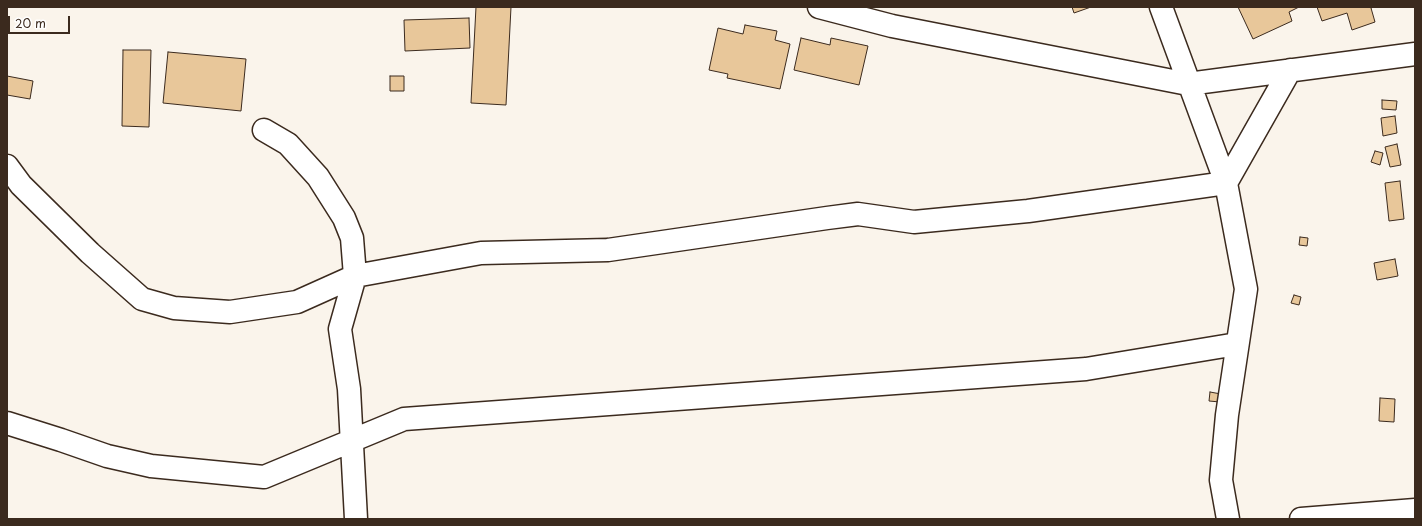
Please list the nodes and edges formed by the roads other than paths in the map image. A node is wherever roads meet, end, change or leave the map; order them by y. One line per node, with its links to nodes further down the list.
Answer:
1 (819, 7): 3 (street)
2 (1161, 7): 6 (street)
3 (888, 16): 6 (street)
4 (1415, 54): 5 (street)
5 (1290, 70): 6 (street); 9 (street)
6 (1188, 84): 9 (street)
7 (264, 130): 10 (street)
8 (7, 166): 10 (street)
9 (1226, 183): 10 (street); 11 (street)
10 (354, 276): 13 (street)
11 (1237, 344): 13 (street); 16 (street)
12 (7, 423): 13 (street)
13 (352, 440): 15 (street)
14 (1415, 510): 17 (street)
15 (356, 519)
16 (1228, 519)
17 (1300, 519)

